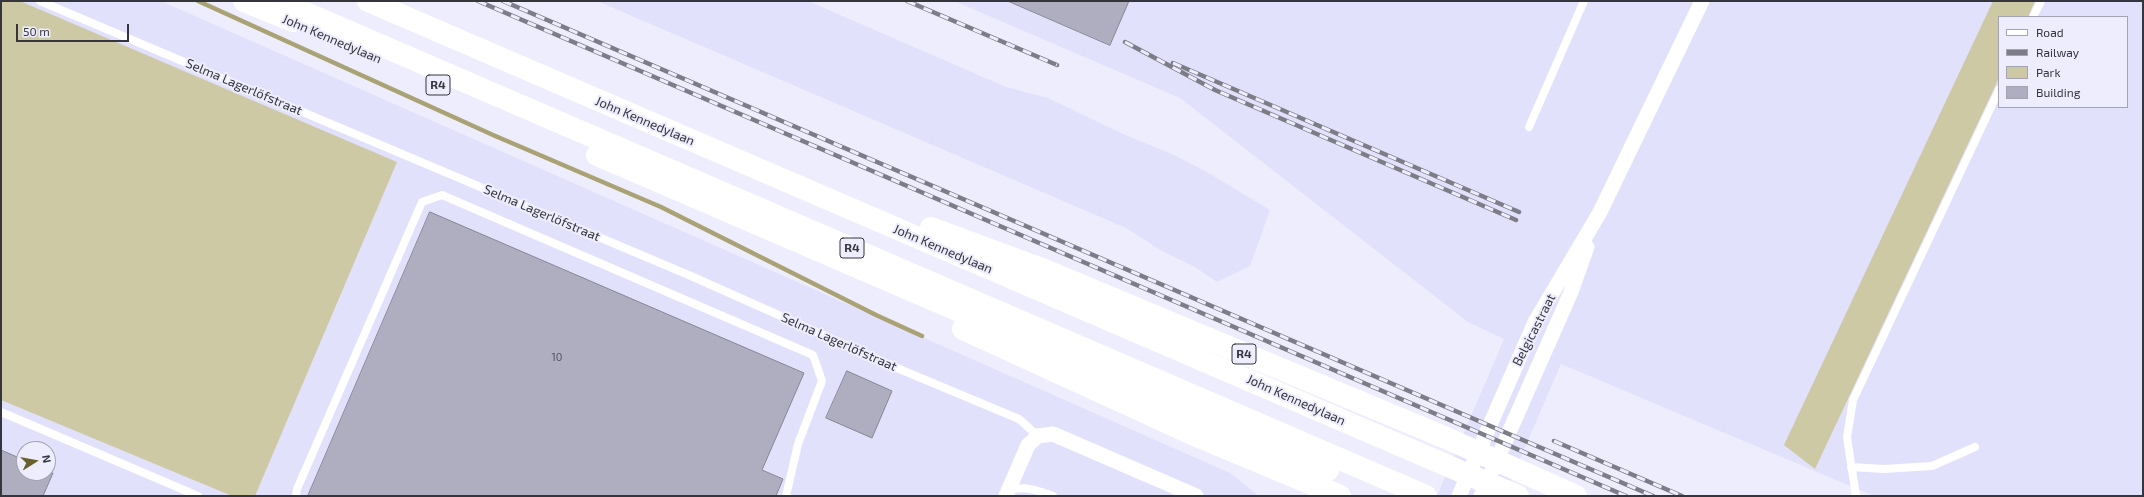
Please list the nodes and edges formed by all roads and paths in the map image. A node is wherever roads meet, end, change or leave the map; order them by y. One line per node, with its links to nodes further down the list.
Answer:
1 (40, 1): 15 (lane, Selma Lagerlöfstraat)
2 (244, 1): 11 (highway, John Kennedylaan / R4)
3 (278, 1): 27 (highway, John Kennedylaan / R4)
4 (368, 1): 12 (highway, John Kennedylaan / R4)
5 (1584, 1): 10 (lane)
6 (1702, 1): 13 (street, Belgicastraat)
7 (2041, 1): 8 (lane)
8 (2034, 16)
9 (1998, 92): 18 (lane)
10 (1529, 127)
11 (632, 170): 25 (highway); 26 (highway, John Kennedylaan / R4)
12 (787, 182): 17 (highway, R4); 30 (highway, John Kennedylaan / R4)
13 (1600, 212): 17 (street, Belgicastraat); 17 (street, Belgicastraat)
14 (1, 412): 20 (lane)
15 (1038, 436): 19 (street); 24 (street)
16 (1975, 447): 18 (lane)
17 (1487, 457): 28 (street); 29 (street); 31 (highway)
18 (1851, 466): 32 (lane)
19 (1008, 493): 23 (lane)
20 (198, 496)
21 (296, 496): 22 (lane)
22 (786, 496)
23 (1053, 496)
24 (1196, 496)
25 (1340, 496)
26 (1389, 496)
27 (1426, 496)
28 (1459, 496)
29 (1482, 496)
30 (1518, 496)
31 (1576, 496)
32 (1856, 496)

